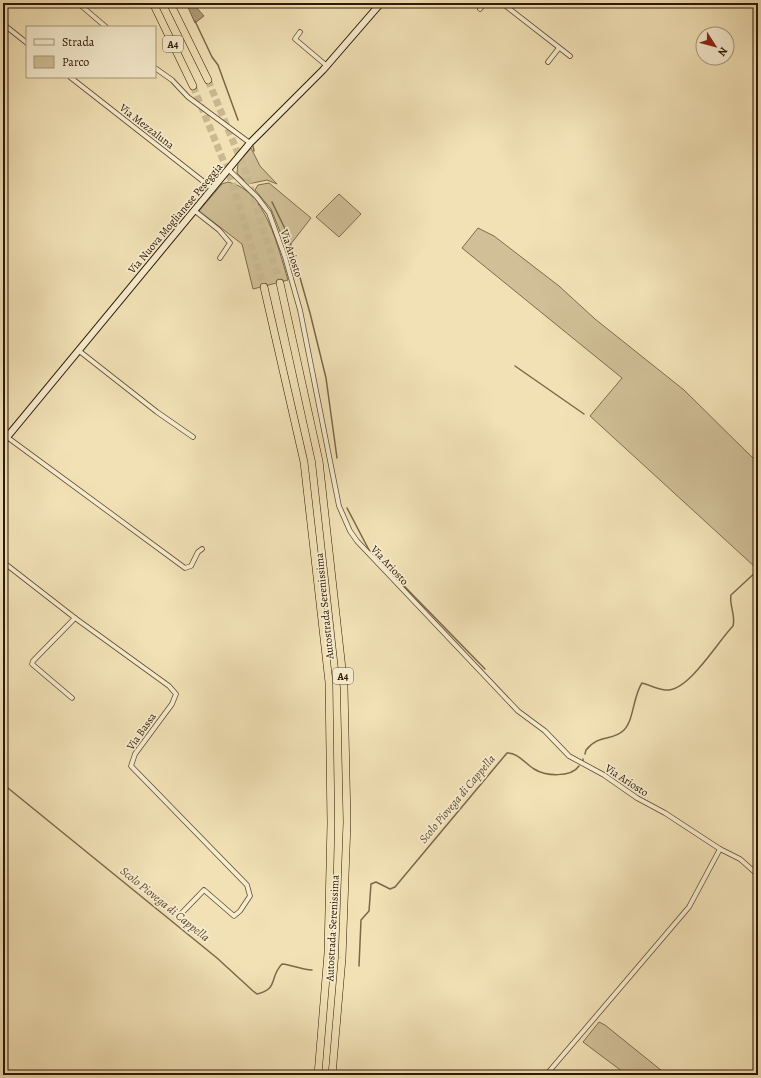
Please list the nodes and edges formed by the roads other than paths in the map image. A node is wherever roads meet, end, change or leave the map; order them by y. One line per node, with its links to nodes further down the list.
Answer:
1 (78, 3): 9 (street)
2 (153, 3): 19 (highway, A4)
3 (170, 3): 18 (highway, A4)
4 (381, 3): 15 (main road, Via Nuova Moglianese Peseggia)
5 (485, 3): 7 (street)
6 (502, 3): 12 (street)
7 (480, 9)
8 (3, 24): 11 (street)
9 (105, 26)
10 (300, 32): 15 (street)
11 (26, 42)
12 (559, 48): 13 (street); 14 (street)
13 (570, 56)
14 (548, 62)
15 (327, 66): 20 (main road, Via Nuova Moglianese Peseggia)
16 (156, 69): 20 (street)
17 (71, 78): 22 (street, Via Mezzaluna)
18 (208, 80)
19 (193, 86)
20 (250, 143): 21 (main road, Via Nuova Moglianese Peseggia)
21 (229, 170): 22 (main road, Via Nuova Moglianese Peseggia); 34 (street, Via Ariosto)
22 (213, 189): 23 (main road, Via Nuova Moglianese Peseggia)
23 (195, 210): 24 (street); 27 (main road, Via Nuova Moglianese Peseggia)
24 (220, 258)
25 (280, 283): 38 (highway, Autostrada Serenissima / A4)
26 (264, 287): 37 (highway, Autostrada Serenissima / A4)
27 (78, 350): 28 (street); 29 (main road, Via Nuova Moglianese Peseggia)
28 (193, 437)
29 (5, 439): 30 (street)
30 (202, 549)
31 (3, 562): 32 (street, Via Bassa)
32 (75, 618): 33 (street); 36 (street, Via Bassa)
33 (72, 698)
34 (720, 849): 35 (street, Via Ariosto); 39 (street)
35 (758, 875)
36 (178, 917)
37 (318, 1075)
38 (332, 1075)
39 (546, 1075)

